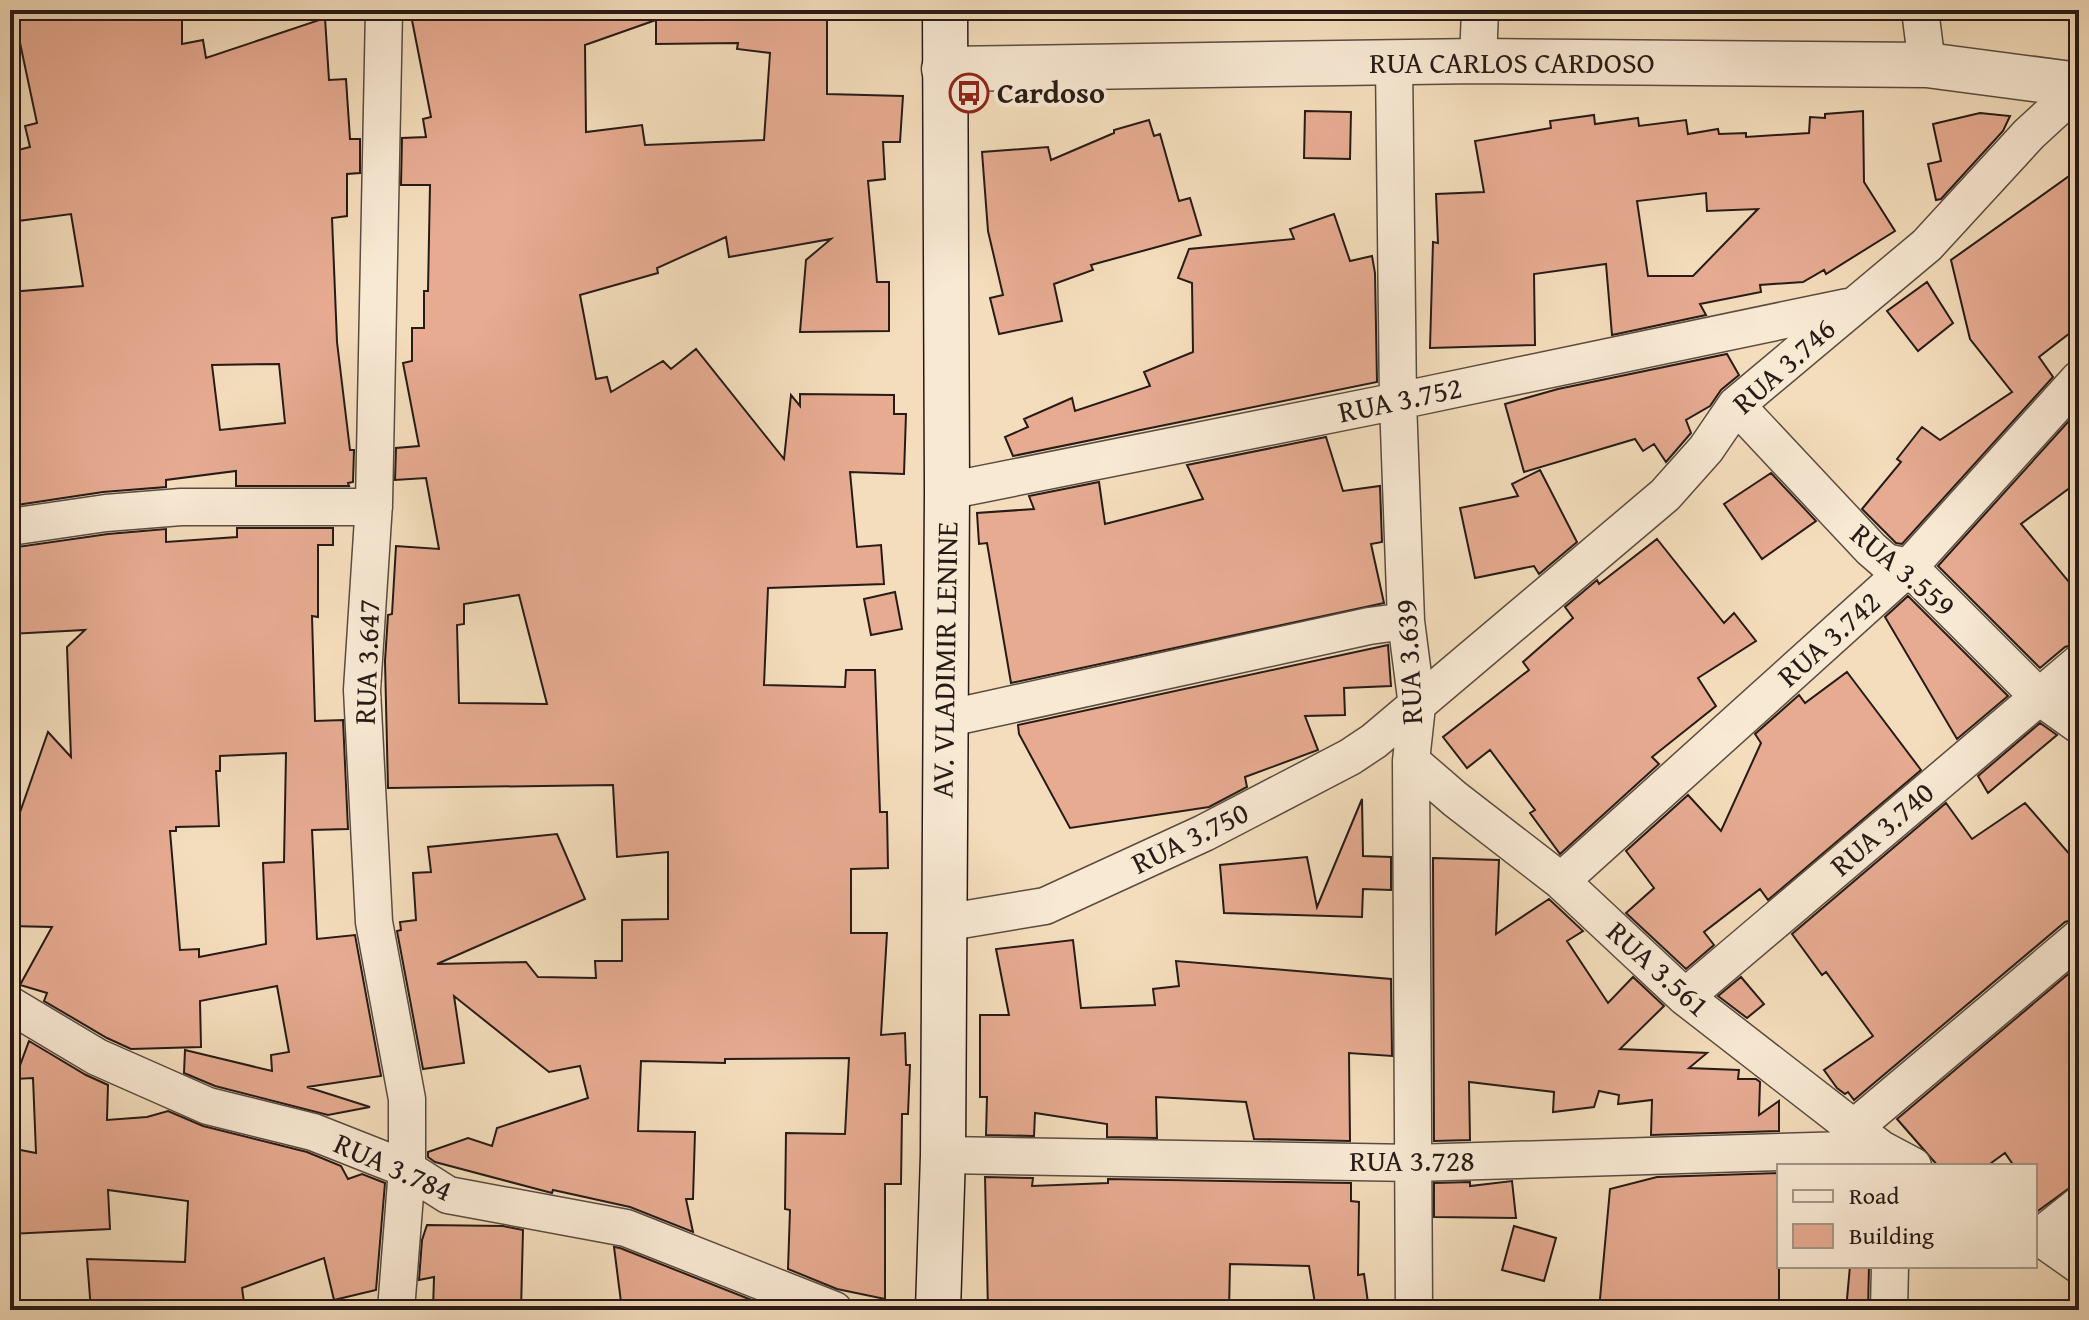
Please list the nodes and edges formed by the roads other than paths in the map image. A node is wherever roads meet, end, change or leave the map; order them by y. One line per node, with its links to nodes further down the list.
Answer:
1 (384, 10): 15 (street, RUA 3.647)
2 (945, 10): 8 (main road, AV. VLADIMIR LENINE)
3 (1480, 10): 5 (street)
4 (1920, 10): 7 (street)
5 (1478, 61): 6 (main road, RUA CARLOS CARDOSO); 7 (main road, RUA CARLOS CARDOSO)
6 (1394, 63): 8 (main road, RUA CARLOS CARDOSO); 12 (street, RUA 3.639)
7 (1927, 65): 9 (main road, RUA CARLOS CARDOSO)
8 (944, 69): 14 (main road, AV. VLADIMIR LENINE)
9 (2079, 87): 10 (street, RUA 3.746)
10 (1852, 306): 12 (street, RUA 3.752); 13 (street, RUA 3.746)
11 (2079, 379): 17 (street, RUA 3.742)
12 (1398, 401): 14 (street, RUA 3.752); 18 (street, RUA 3.639)
13 (1736, 405): 17 (street, RUA 3.559); 21 (street, RUA 3.746)
14 (947, 491): 22 (main road, AV. VLADIMIR LENINE)
15 (374, 507): 16 (street); 34 (street, RUA 3.647)
16 (10, 527)
17 (1909, 567): 20 (street, RUA 3.559); 25 (street, RUA 3.742)
18 (1406, 621): 21 (street, RUA 3.639); 22 (street)
19 (2079, 663): 20 (street, RUA 3.740)
20 (2038, 696): 23 (street, RUA 3.559); 28 (street, RUA 3.740)
21 (1417, 706): 24 (street, RUA 3.639); 26 (street, RUA 3.750)
22 (945, 719): 26 (main road, AV. VLADIMIR LENINE)
23 (2079, 725)
24 (1411, 761): 25 (street, RUA 3.561); 32 (street, RUA 3.639)
25 (1561, 881): 28 (street, RUA 3.561)
26 (943, 923): 31 (main road, AV. VLADIMIR LENINE)
27 (2079, 938): 30 (street)
28 (1685, 997): 30 (street, RUA 3.561)
29 (10, 1005): 34 (street, RUA 3.784)
30 (1873, 1147): 32 (street, RUA 3.728); 33 (street, RUA 3.561)
31 (943, 1155): 32 (street, RUA 3.728); 41 (main road, AV. VLADIMIR LENINE)
32 (1413, 1163): 42 (street, RUA 3.639)
33 (1909, 1164)
34 (407, 1169): 39 (street, RUA 3.647); 40 (street, RUA 3.784)
35 (2079, 1205): 36 (street)
36 (2037, 1235): 37 (street)
37 (2079, 1265)
38 (1890, 1268): 43 (street)
39 (396, 1310)
40 (834, 1310)
41 (938, 1310)
42 (1414, 1310)
43 (1889, 1310)

